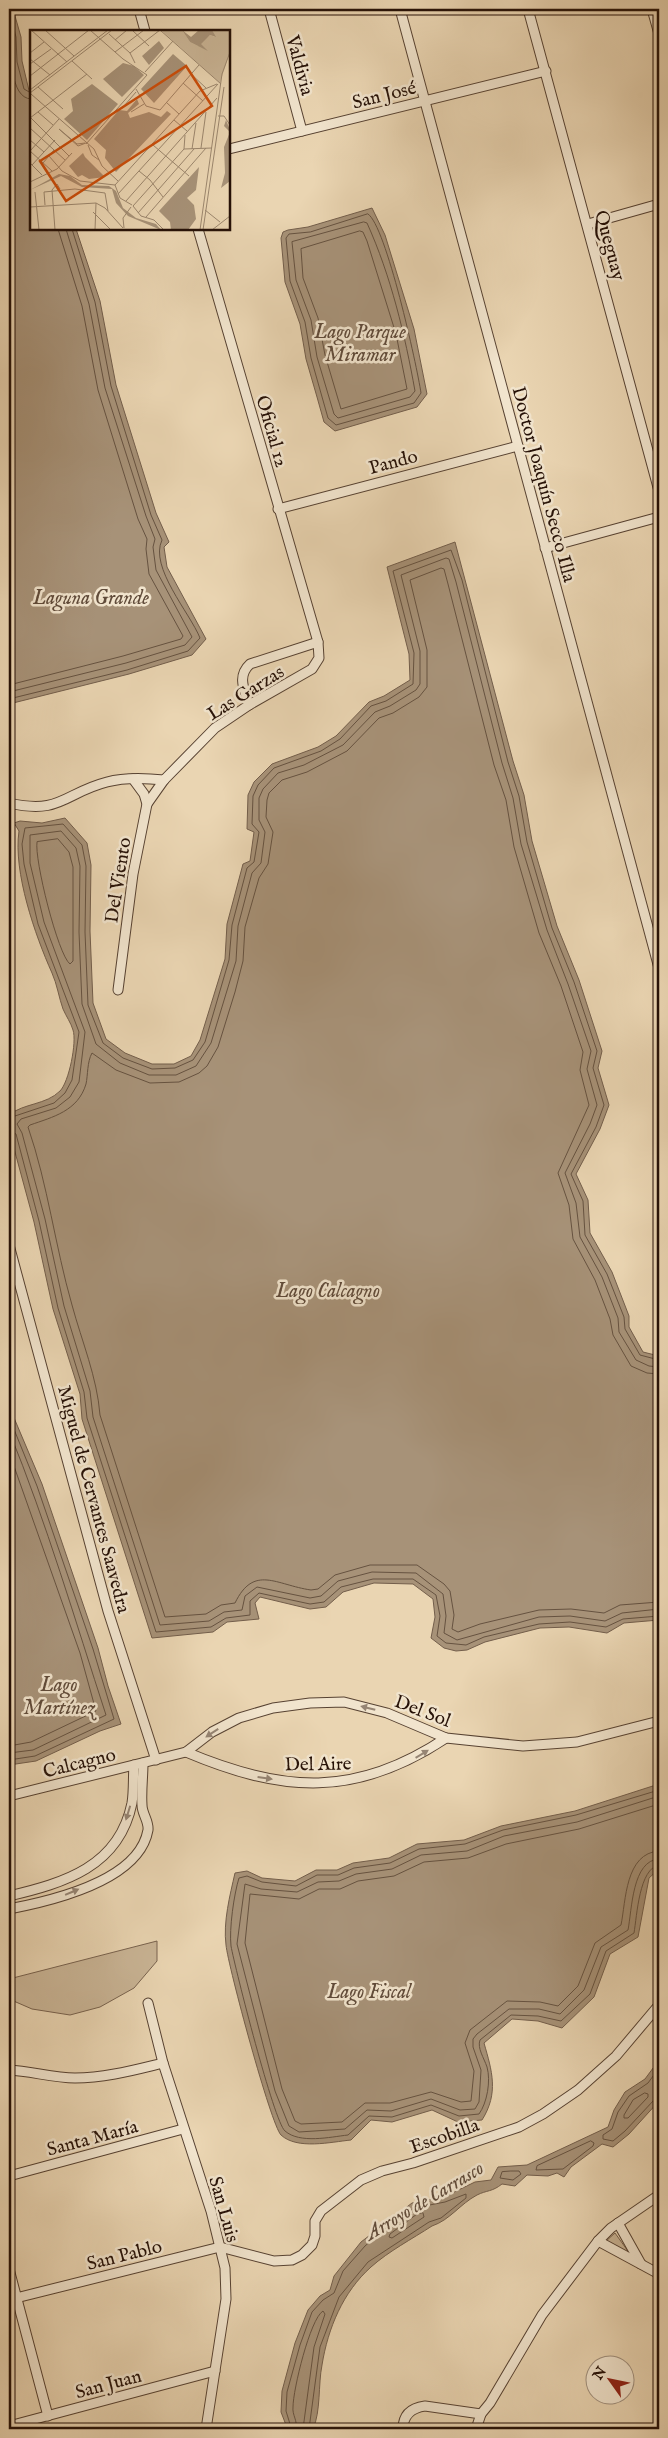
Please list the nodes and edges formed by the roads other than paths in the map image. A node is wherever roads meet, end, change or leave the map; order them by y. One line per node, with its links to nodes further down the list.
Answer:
1 (139, 9): 6 (street)
2 (270, 9): 10 (street, Valdivia)
3 (400, 9): 9 (street, Doctor Joaquín Secco Illa)
4 (528, 9): 8 (street, Queguay)
5 (652, 9): 7 (street)
6 (145, 30)
7 (659, 34)
8 (546, 71): 9 (street, San José); 13 (street, Queguay)
9 (424, 101): 10 (street, San José); 15 (street, Doctor Joaquín Secco Illa)
10 (302, 131): 11 (street, San José)
11 (230, 149)
12 (659, 204): 13 (street)
13 (588, 224): 16 (street, Queguay)
14 (198, 230): 17 (street, Oficial 12)
15 (518, 446): 17 (street, Pando); 19 (street, Doctor Joaquín Secco Illa)
16 (659, 491)
17 (278, 509): 20 (street, Oficial 12)
18 (659, 516): 19 (street)
19 (545, 548): 26 (street, Doctor Joaquín Secco Illa)
20 (318, 642): 21 (street, Las Garzas); 21 (street)
21 (249, 705): 23 (street, Las Garzas)
22 (133, 779): 23 (street); 24 (street); 25 (street)
23 (164, 780): 25 (street, Las Garzas)
24 (9, 804)
25 (147, 804): 27 (street, Del Viento)
26 (659, 968)
27 (118, 990)
28 (9, 1245): 32 (street, Miguel de Cervantes Saavedra)
29 (659, 1720): 30 (street, Del Sol)
30 (446, 1738): 31 (street, Del Aire, one-way to 30); 31 (street, Del Sol, one-way to 31)
31 (186, 1752): 32 (street, Calcagno)
32 (156, 1760): 33 (street, Calcagno)
33 (139, 1764): 34 (street, Calcagno); 35 (street, one-way to 35); 37 (street, one-way to 33)
34 (9, 1796)
35 (48, 1887): 36 (street); 37 (street)
36 (9, 1896)
37 (52, 1901): 38 (street)
38 (9, 1909)
39 (148, 2004): 41 (street, San Luis)
40 (659, 2005): 49 (street, Escobilla)
41 (163, 2063): 42 (street); 43 (street, San Luis)
42 (9, 2070)
43 (183, 2129): 44 (street, Santa María); 48 (street, San Luis)
44 (9, 2176)
45 (659, 2195): 46 (street)
46 (618, 2224): 47 (street); 50 (street)
47 (598, 2241): 50 (street); 55 (street)
48 (220, 2246): 49 (street, San Pablo); 53 (street, San Pablo); 54 (street, San Luis)
49 (239, 2251)
50 (641, 2264): 52 (street)
51 (9, 2270): 53 (street)
52 (659, 2274)
53 (16, 2298): 56 (street)
54 (215, 2372): 56 (street, San Juan); 58 (street, San Luis)
55 (481, 2414): 59 (street); 60 (street)
56 (48, 2416): 57 (street, San Juan)
57 (9, 2426)
58 (206, 2429)
59 (403, 2429)
60 (476, 2429)

